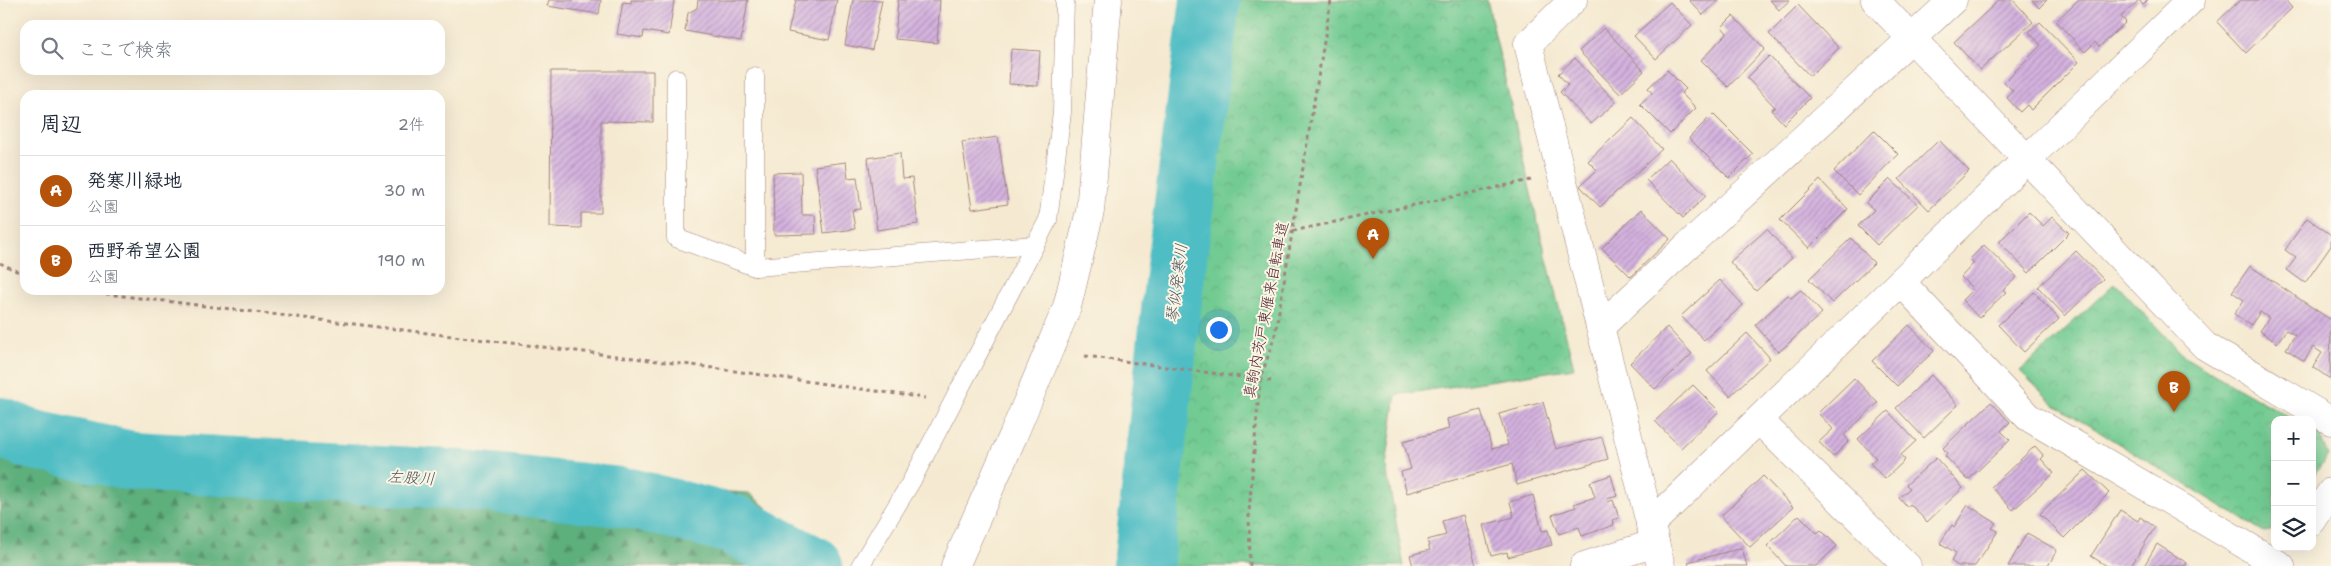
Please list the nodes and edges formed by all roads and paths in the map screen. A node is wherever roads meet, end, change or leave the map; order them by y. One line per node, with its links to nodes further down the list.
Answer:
1 (1065, 0): 14 (lane)
2 (1108, 0): 32 (street)
3 (1331, 0): 13 (path, 真駒内茨戸東雁来自転車道)
4 (1573, 0): 12 (street)
5 (1875, 0): 8 (street)
6 (1953, 0): 8 (street)
7 (2191, 0): 11 (street)
8 (1913, 39): 11 (street); 20 (street)
9 (755, 76): 16 (lane)
10 (676, 78): 16 (lane)
11 (2028, 158): 18 (street); 26 (street)
12 (1560, 173): 13 (path); 20 (street)
13 (1294, 231): 22 (path, 真駒内茨戸東雁来自転車道)
14 (1035, 245): 16 (lane); 24 (lane)
15 (0, 263): 17 (path)
16 (755, 267)
17 (20, 272)
18 (1901, 282): 25 (street); 36 (street)
19 (115, 295): 24 (path)
20 (1600, 327): 29 (street)
21 (1085, 356): 22 (path)
22 (1260, 380): 23 (path); 33 (path, 真駒内茨戸東雁来自転車道)
23 (1271, 381)
24 (953, 402): 31 (lane)
25 (1759, 420): 29 (street); 35 (street)
26 (2331, 421)
27 (2331, 492): 28 (street)
28 (2316, 515)
29 (1656, 545): 34 (street)
30 (2293, 551): 36 (street)
31 (860, 566)
32 (955, 566)
33 (1250, 566)
34 (1584, 566)
35 (1907, 566)
36 (2282, 566)

